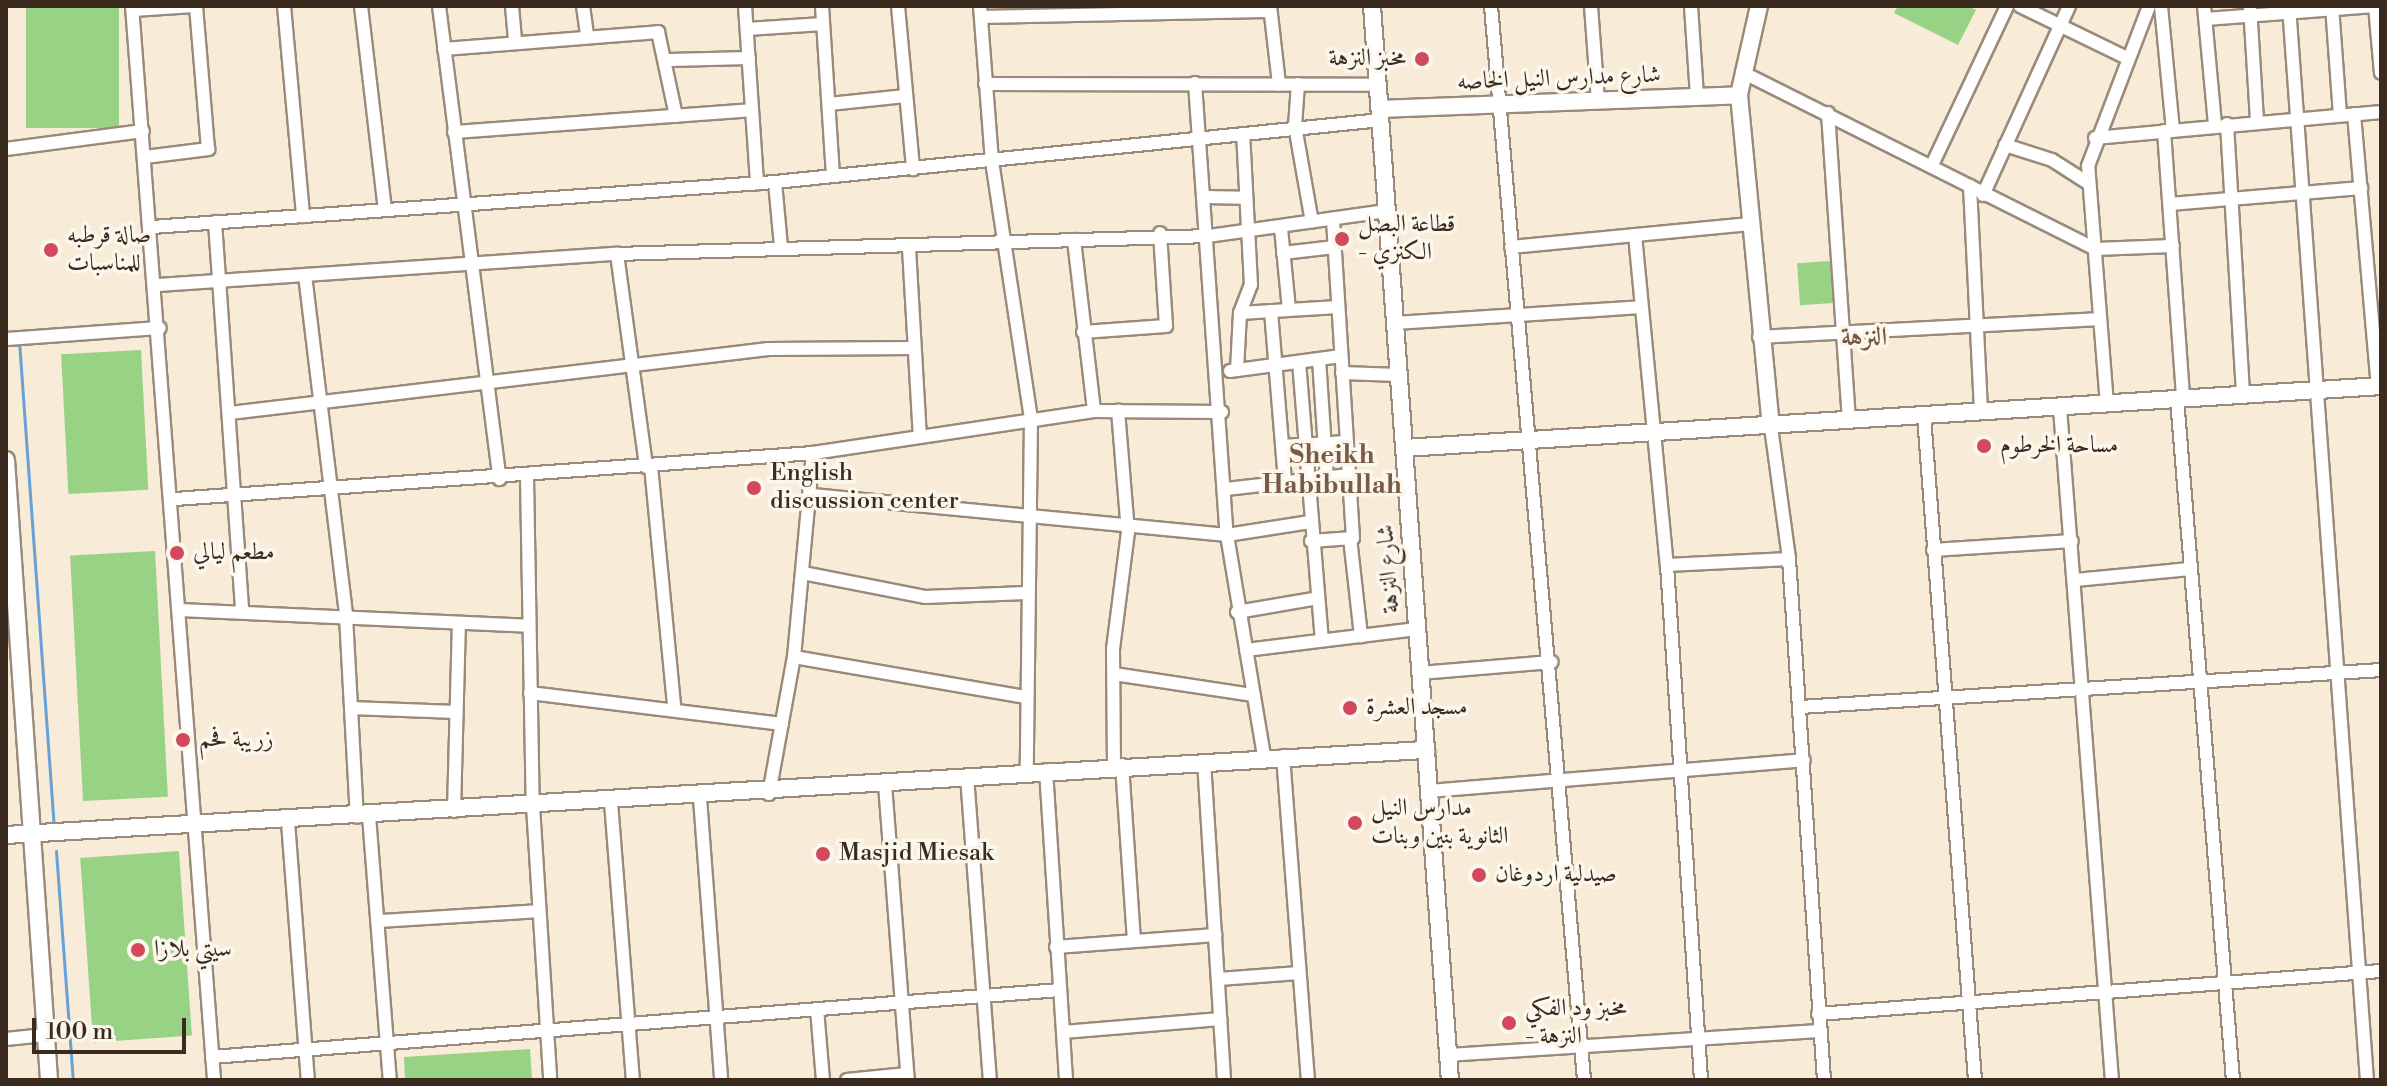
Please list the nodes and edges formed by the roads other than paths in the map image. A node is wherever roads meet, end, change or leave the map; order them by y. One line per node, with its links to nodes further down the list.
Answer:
1 (195, 6): 21 (street); 71 (street)
2 (284, 6): 90 (street)
3 (361, 6): 88 (street)
4 (439, 6): 35 (street)
5 (512, 6): 34 (street)
6 (583, 6): 33 (street)
7 (745, 6): 32 (street)
8 (822, 6): 30 (street)
9 (898, 6): 47 (street)
10 (1372, 6): 45 (street, شارع النزهة)
11 (1491, 6): 51 (street)
12 (1591, 6): 49 (street)
13 (1691, 6): 48 (street)
14 (1759, 6): 39 (street)
15 (2007, 6): 73 (street)
16 (2020, 6): 31 (street)
17 (2069, 6): 31 (street)
18 (2149, 6): 37 (street)
19 (2161, 6): 64 (street)
20 (2374, 6): 24 (street); 40 (street)
21 (132, 8): 63 (street)
22 (1192, 8): 23 (street); 26 (street)
23 (1270, 8): 43 (street)
24 (2332, 8): 25 (street); 57 (street)
25 (2291, 9): 27 (street); 59 (street)
26 (1109, 10): 28 (street)
27 (2250, 11): 29 (street); 60 (street)
28 (980, 12): 42 (street)
29 (2205, 13): 61 (street)
30 (823, 24): 32 (street); 50 (street)
31 (2059, 25): 37 (street); 69 (street)
32 (747, 29): 36 (street)
33 (587, 35): 34 (street); 38 (street)
34 (515, 41): 35 (street)
35 (444, 49): 65 (street)
36 (749, 58): 38 (street); 52 (street)
37 (2127, 58): 67 (street)
38 (669, 60): 58 (street)
39 (1742, 72): 46 (street); 54 (street)
40 (2381, 73)
41 (1195, 83): 42 (street); 43 (street); 68 (street)
42 (985, 84): 72 (street)
43 (1279, 84): 44 (street)
44 (1298, 84): 45 (street); 62 (street)
45 (1378, 85): 55 (street, شارع النزهة)
46 (1739, 95): 48 (street, شارع مدارس النيل الخاصه); 94 (street)
47 (906, 96): 50 (street); 74 (street)
48 (1697, 97): 49 (street, شارع مدارس النيل الخاصه)
49 (1598, 101): 51 (street, شارع مدارس النيل الخاصه)
50 (829, 104): 75 (street)
51 (1499, 107): 55 (street, شارع مدارس النيل الخاصه); 106 (street)
52 (751, 110): 58 (street); 78 (street)
53 (2381, 112): 56 (street)
54 (1828, 113): 73 (street); 126 (street)
55 (1380, 114): 62 (street); 89 (street, شارع النزهة)
56 (2354, 114): 57 (street); 80 (street)
57 (2340, 115): 59 (street)
58 (676, 116): 65 (street)
59 (2298, 118): 60 (street); 81 (street)
60 (2257, 121): 61 (street)
61 (2221, 124): 64 (street); 85 (street)
62 (1295, 126): 66 (street); 93 (street)
63 (143, 131): 70 (street); 71 (street)
64 (2168, 131): 67 (street); 86 (street)
65 (454, 132): 87 (street)
66 (1243, 134): 68 (street); 84 (street)
67 (2095, 138): 77 (street)
68 (1200, 142): 72 (street); 83 (street)
69 (2005, 145): 77 (street); 82 (street)
70 (6, 149)
71 (145, 157): 95 (street)
72 (992, 161): 74 (street); 102 (street)
73 (1932, 165): 79 (street)
74 (913, 169): 75 (street)
75 (833, 176): 76 (street)
76 (775, 182): 78 (street); 104 (street)
77 (2088, 183): 108 (street)
78 (757, 184): 87 (street)
79 (1970, 186): 82 (street); 123 (street)
80 (2361, 188): 81 (street); 140 (street)
81 (2302, 194): 85 (street); 141 (street)
82 (1983, 195): 108 (street)
83 (1205, 197): 84 (street); 100 (street)
84 (1244, 198): 98 (street)
85 (2231, 200): 86 (street); 142 (street)
86 (2170, 204): 103 (street)
87 (460, 206): 88 (street); 111 (street)
88 (385, 210): 90 (street)
89 (1387, 211): 91 (street); 122 (street, شارع النزهة)
90 (303, 216): 92 (street)
91 (1333, 219): 93 (street); 105 (street)
92 (215, 222): 95 (street); 113 (street)
93 (1312, 222): 96 (street)
94 (1750, 224): 99 (street); 127 (street)
95 (152, 227): 114 (street)
96 (1281, 228): 98 (street); 109 (street)
97 (1160, 233): 100 (street); 101 (street); 125 (street)
98 (1244, 233): 100 (street); 119 (street)
99 (1635, 235): 106 (street); 116 (street)
100 (1208, 236): 136 (street)
101 (1074, 240): 102 (street); 125 (street)
102 (1004, 245): 107 (street); 153 (street)
103 (2173, 246): 108 (street); 143 (street)
104 (781, 247): 107 (street); 110 (street)
105 (1335, 247): 109 (street); 115 (street)
106 (1511, 247): 120 (street)
107 (909, 248): 129 (street)
108 (2095, 249): 121 (street)
109 (1283, 253): 117 (street)
110 (617, 254): 111 (street); 134 (street)
111 (467, 263): 112 (street); 139 (street)
112 (305, 275): 113 (street); 144 (street)
113 (220, 280): 114 (street); 150 (street)
114 (157, 285): 124 (street)
115 (1338, 307): 117 (street); 130 (street)
116 (1640, 307): 120 (street); 156 (street)
117 (1289, 310): 118 (street)
118 (1271, 311): 119 (street); 133 (street)
119 (1240, 313): 135 (street)
120 (1518, 317): 122 (street); 158 (street)
121 (2100, 319): 123 (street); 145 (street)
122 (1395, 323): 138 (street, شارع النزهة)
123 (1975, 326): 126 (street); 151 (street)
124 (160, 328): 128 (street); 177 (street)
125 (1083, 332): 148 (street)
126 (1843, 334): 127 (street); 154 (street)
127 (1759, 337): 155 (street)
128 (6, 339)
129 (914, 348): 134 (street); 157 (street)
130 (1341, 356): 131 (street); 137 (street)
131 (1319, 359): 132 (street); 160 (street)
132 (1299, 362): 133 (street); 161 (street)
133 (1276, 365): 135 (street); 162 (street)
134 (634, 366): 139 (street); 166 (street)
135 (1237, 370): 136 (street)
136 (1221, 373): 149 (street)
137 (1342, 373): 138 (street); 159 (street)
138 (1399, 375): 163 (street, شارع النزهة)
139 (487, 382): 144 (street); 170 (street)
140 (2380, 386): 141 (street)
141 (2322, 390): 142 (street); 208 (street)
142 (2243, 395): 143 (street)
143 (2180, 398): 145 (street); 188 (street)
144 (321, 403): 150 (street); 174 (street)
145 (2107, 405): 146 (street)
146 (2060, 408): 151 (street); 184 (street)
147 (1118, 410): 148 (street); 149 (street); 179 (street)
148 (1094, 411): 153 (street)
149 (1222, 412): 173 (street)
150 (230, 413): 176 (street)
151 (1981, 413): 152 (street)
152 (1924, 416): 154 (street); 185 (street)
153 (1031, 420): 157 (street); 178 (street)
154 (1849, 421): 155 (street)
155 (1771, 427): 156 (street); 186 (street)
156 (1651, 431): 158 (street); 187 (street)
157 (920, 437): 164 (street)
158 (1534, 439): 163 (street); 205 (street)
159 (1347, 442): 160 (street); 167 (street)
160 (1325, 443): 161 (street); 169 (street)
161 (1302, 444): 162 (street); 171 (street)
162 (1282, 446): 172 (street)
163 (1404, 448): 200 (street, شارع النزهة)
164 (813, 453): 166 (street); 175 (street)
165 (6, 460): 196 (street)
166 (648, 466): 168 (street); 216 (street)
167 (1349, 475): 169 (street); 182 (street)
168 (527, 477): 170 (street); 199 (street)
169 (1327, 478): 171 (street)
170 (500, 479): 174 (street)
171 (1304, 481): 172 (street); 180 (street)
172 (1285, 483): 173 (street)
173 (1226, 489): 181 (street)
174 (333, 491): 176 (street); 197 (street)
175 (812, 495): 178 (street); 189 (street)
176 (236, 497): 177 (street); 194 (street)
177 (175, 499): 193 (street)
178 (1028, 511): 179 (street); 191 (street)
179 (1124, 522): 181 (street); 209 (street)
180 (1310, 522): 181 (street); 183 (street)
181 (1227, 535): 195 (street)
182 (1350, 538): 183 (street); 201 (street)
183 (1311, 541): 192 (street)
184 (2072, 541): 185 (street); 190 (street)
185 (1933, 550): 215 (street)
186 (1789, 559): 187 (street); 217 (street)
187 (1667, 565): 228 (street)
188 (2189, 569): 190 (street); 210 (street)
189 (803, 573): 191 (street); 204 (street)
190 (2075, 580): 211 (street)
191 (1026, 593): 214 (street)
192 (1318, 598): 195 (street); 202 (street)
193 (180, 610): 194 (street); 241 (street)
194 (242, 611): 197 (street)
195 (1237, 612): 203 (street)
196 (11, 614): 242 (street)
197 (346, 616): 198 (street); 218 (street)
198 (459, 623): 199 (street); 219 (street)
199 (528, 626): 212 (street)
200 (1417, 629): 201 (street); 207 (street, شارع النزهة)
201 (1361, 636): 202 (street)
202 (1322, 640): 203 (street)
203 (1246, 650): 213 (street)
204 (794, 657): 214 (street); 220 (street)
205 (1552, 662): 207 (street); 231 (street)
206 (2381, 670): 208 (street)
207 (1420, 673): 221 (street, شارع النزهة)
208 (2334, 673): 210 (street); 250 (street)
209 (1114, 674): 213 (street); 226 (street)
210 (2198, 681): 211 (street); 253 (street)
211 (2082, 690): 215 (street); 255 (street)
212 (530, 693): 216 (street); 237 (street)
213 (1253, 695): 223 (street)
214 (1025, 697): 229 (street)
215 (1946, 698): 217 (street); 257 (street)
216 (674, 706): 220 (street)
217 (1800, 707): 224 (street)
218 (351, 708): 219 (street); 239 (street)
219 (456, 712): 238 (street)
220 (782, 724): 234 (street)
221 (1426, 750): 222 (street); 233 (street, شارع النزهة)
222 (1283, 756): 223 (street); 251 (street)
223 (1264, 757): 225 (street)
224 (1804, 760): 228 (street); 260 (street)
225 (1204, 761): 226 (street); 246 (street)
226 (1118, 765): 227 (street); 247 (street)
227 (1046, 770): 229 (street); 248 (street)
228 (1679, 770): 231 (street); 269 (street)
229 (1027, 771): 230 (street)
230 (967, 776): 232 (street); 256 (street)
231 (1562, 780): 233 (street); 271 (street)
232 (885, 784): 234 (street); 258 (street)
233 (1429, 791): 273 (street, شارع النزهة)
234 (769, 794): 235 (street)
235 (700, 798): 236 (street); 261 (street)
236 (611, 802): 237 (street); 263 (street)
237 (533, 806): 238 (street); 244 (street)
238 (454, 811): 239 (street)
239 (363, 816): 240 (street); 245 (street)
240 (288, 822): 241 (street); 272 (street)
241 (194, 827): 242 (street); 274 (street)
242 (31, 833): 243 (street); 267 (street)
243 (6, 835)
244 (539, 911): 245 (street); 264 (street)
245 (380, 921): 270 (street)
246 (1216, 935): 247 (street); 252 (street)
247 (1134, 941): 248 (street)
248 (1056, 947): 254 (street)
249 (2381, 971): 250 (street)
250 (2361, 972): 253 (street); 296 (street)
251 (1299, 973): 252 (street); 288 (street)
252 (1219, 979): 262 (street)
253 (2227, 982): 255 (street); 295 (street)
254 (1059, 990): 256 (street); 266 (street)
255 (2105, 991): 257 (street); 294 (street)
256 (983, 996): 258 (street); 285 (street)
257 (1971, 1001): 260 (street); 293 (street)
258 (900, 1003): 259 (street); 275 (street)
259 (817, 1009): 261 (street); 283 (street)
260 (1818, 1014): 265 (street)
261 (715, 1016): 263 (street); 282 (street)
262 (1220, 1019): 266 (street); 287 (street)
263 (629, 1023): 264 (street); 281 (street)
264 (546, 1029): 270 (street); 280 (street)
265 (1820, 1031): 269 (street); 292 (street)
266 (1063, 1032): 286 (street)
267 (45, 1035): 268 (street); 276 (street)
268 (6, 1039)
269 (1697, 1039): 271 (street); 291 (street)
270 (388, 1044): 272 (street); 279 (street)
271 (1581, 1047): 273 (street); 290 (street)
272 (306, 1049): 274 (street); 278 (street)
273 (1448, 1055): 289 (street, شارع النزهة)
274 (212, 1057): 277 (street)
275 (908, 1077): 284 (street)
276 (49, 1080)
277 (214, 1080)
278 (308, 1080)
279 (390, 1080)
280 (550, 1080)
281 (633, 1080)
282 (721, 1080)
283 (823, 1080)
284 (847, 1080)
285 (990, 1080)
286 (1066, 1080)
287 (1224, 1080)
288 (1308, 1080)
289 (1450, 1080)
290 (1584, 1080)
291 (1701, 1080)
292 (1824, 1080)
293 (1975, 1080)
294 (2112, 1080)
295 (2233, 1080)
296 (2367, 1080)

